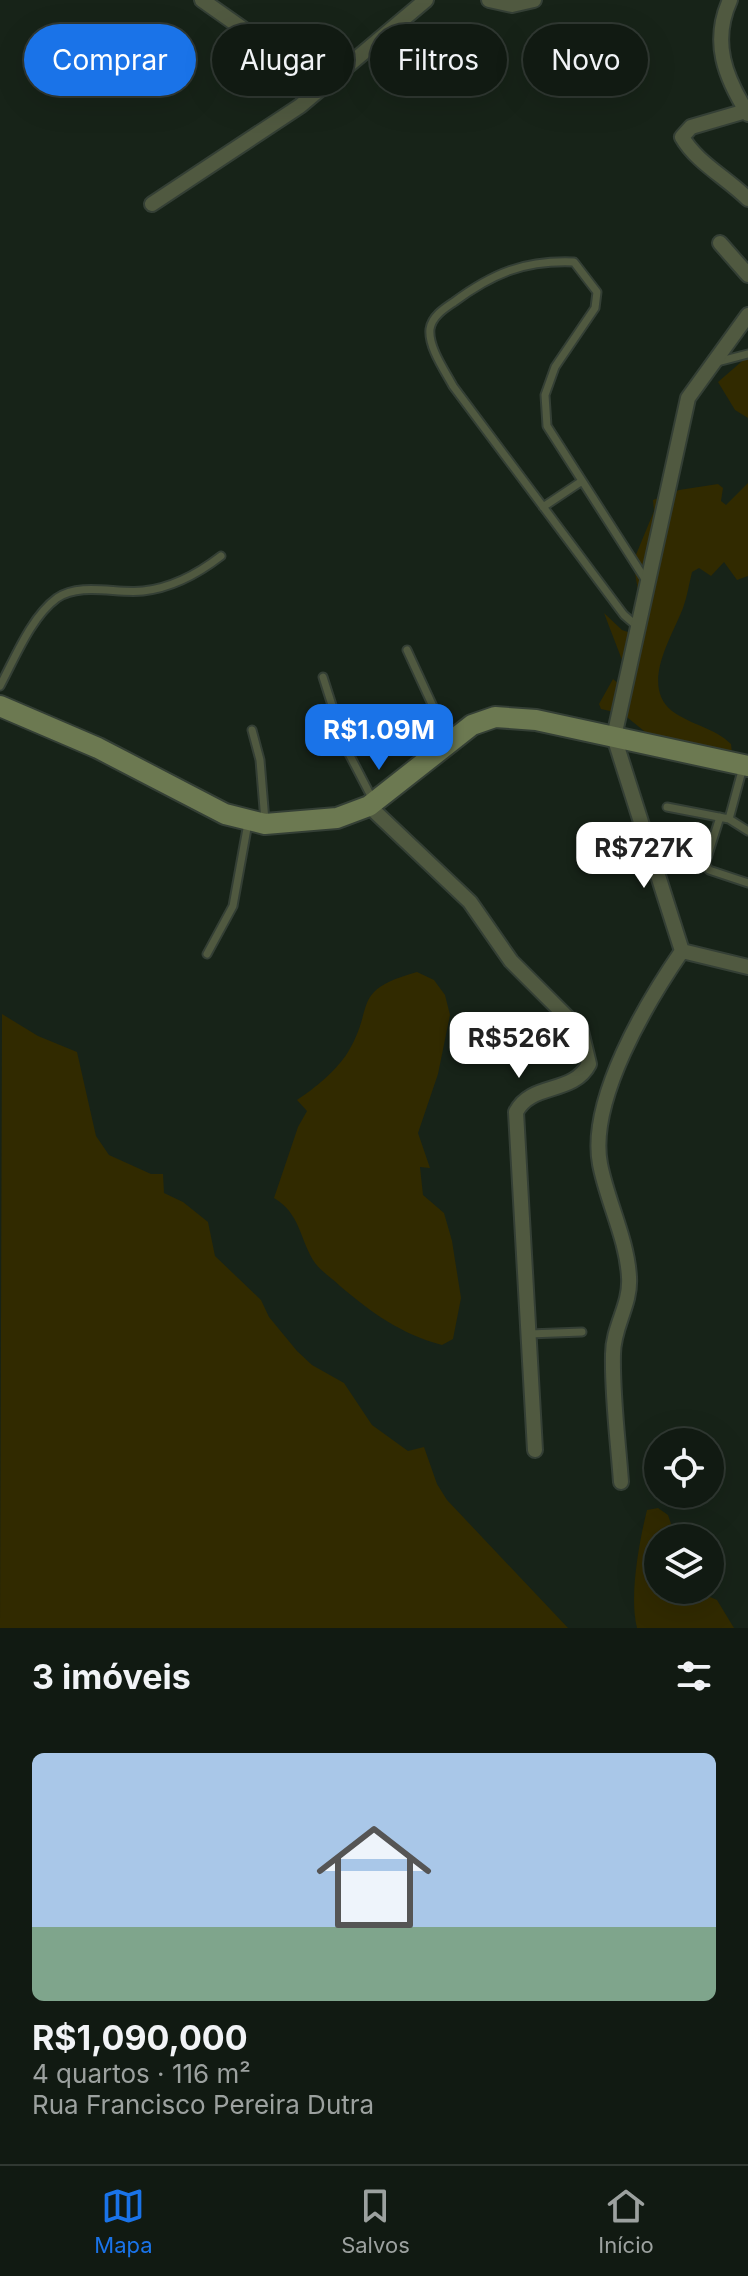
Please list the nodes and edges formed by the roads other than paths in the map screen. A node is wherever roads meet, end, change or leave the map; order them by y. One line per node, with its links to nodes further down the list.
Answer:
1 (202, 0): 6 (street)
2 (426, 0): 7 (street)
3 (489, 0): 4 (street)
4 (534, 0)
5 (730, 0): 9 (street)
6 (236, 24)
7 (354, 61)
8 (312, 96): 11 (street)
9 (747, 112): 10 (street)
10 (748, 199)
11 (152, 204)
12 (720, 243): 13 (street)
13 (748, 275)
14 (748, 315): 16 (street)
15 (748, 354): 16 (lane)
16 (717, 362): 20 (street)
17 (582, 481): 18 (lane); 18 (lane); 20 (lane)
18 (543, 507): 21 (lane)
19 (221, 556): 24 (lane)
20 (648, 583): 21 (street)
21 (638, 627): 26 (street)
22 (407, 650): 27 (lane)
23 (323, 677): 29 (lane)
24 (0, 702): 32 (main road)
25 (252, 730): 32 (lane)
26 (614, 737): 27 (main road); 28 (main road); 35 (street)
27 (449, 741): 29 (main road)
28 (746, 765): 31 (lane)
29 (372, 804): 32 (main road); 39 (street)
30 (667, 807): 31 (lane)
31 (724, 818): 33 (lane); 34 (lane)
32 (257, 822): 36 (lane)
33 (748, 831)
34 (748, 883)
35 (682, 951): 37 (street); 41 (street)
36 (207, 954)
37 (748, 967)
38 (582, 1332): 39 (lane)
39 (528, 1334): 40 (street)
40 (535, 1450)
41 (621, 1482)

